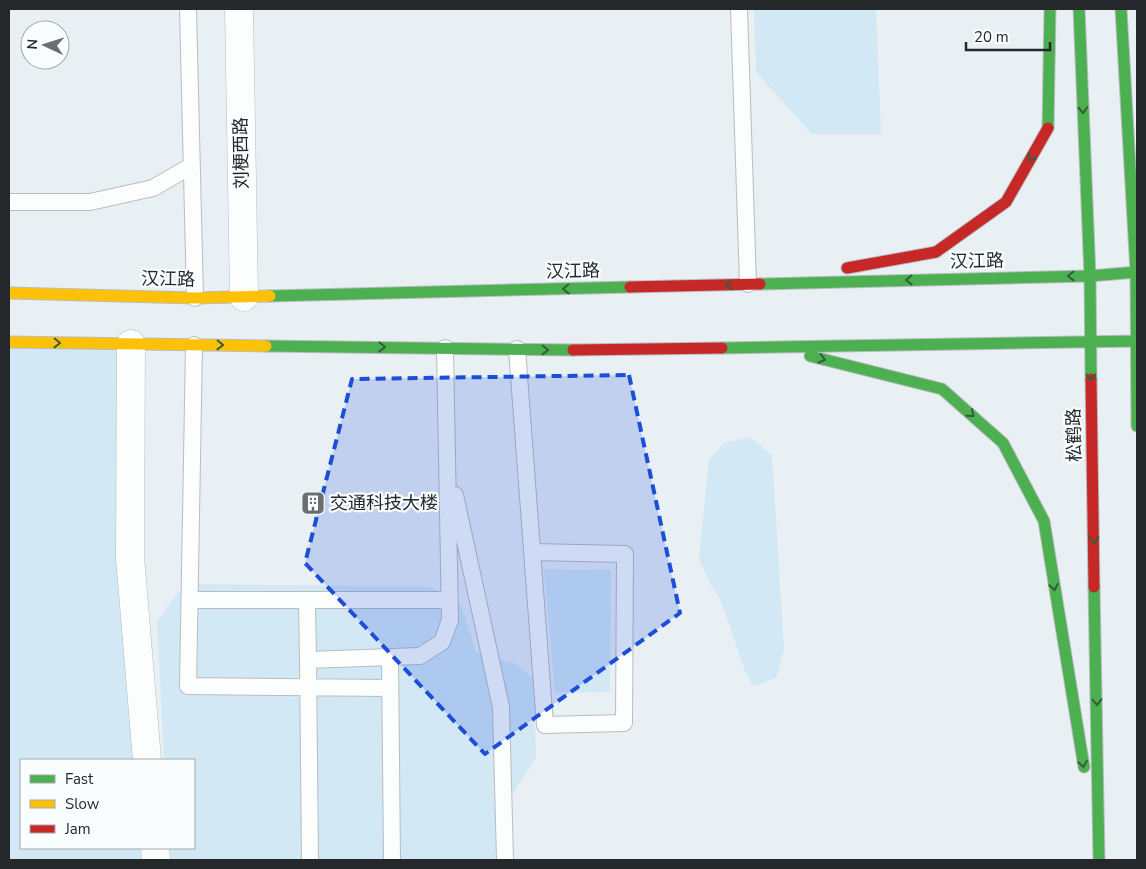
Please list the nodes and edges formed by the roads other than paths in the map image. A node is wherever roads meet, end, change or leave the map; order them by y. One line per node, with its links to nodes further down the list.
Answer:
1 (188, 9): 12 (lane)
2 (238, 9): 18 (street, 刘梗西路)
3 (739, 9): 16 (lane)
4 (1051, 9): 7 (main road); 16 (main road, one-way to 16)
5 (1079, 9): 11 (main road, 松鹤路)
6 (1121, 9): 10 (main road)
7 (1061, 36)
8 (1133, 49): 10 (main road)
9 (1071, 62): 11 (main road)
10 (1125, 86): 14 (main road)
11 (1082, 89): 15 (main road, 松鹤路, one-way to 15)
12 (191, 166): 13 (lane); 19 (lane)
13 (9, 202)
14 (1136, 272): 15 (main road, 汉江路); 20 (main road)
15 (1090, 276): 16 (main road, 汉江路, one-way to 16); 22 (main road, 松鹤路)
16 (756, 284): 18 (main road, 汉江路, one-way to 18)
17 (9, 293): 19 (main road, 汉江路)
18 (244, 297): 19 (main road, 汉江路)
19 (195, 298)
20 (1136, 341): 22 (main road); 28 (main road)
21 (9, 342): 23 (main road, one-way to 23)
22 (1090, 342): 25 (main road); 42 (main road, 松鹤路, one-way to 42)
23 (132, 344): 24 (main road); 38 (street)
24 (194, 345): 26 (main road, one-way to 26); 31 (lane)
25 (774, 347): 27 (main road, one-way to 25); 42 (main road, one-way to 42)
26 (445, 348): 27 (main road); 29 (lane)
27 (517, 349): 30 (lane)
28 (1137, 426)
29 (447, 458): 33 (lane); 41 (lane)
30 (532, 552): 30 (lane)
31 (190, 600): 32 (lane); 36 (lane)
32 (307, 600): 33 (lane); 35 (lane)
33 (450, 600): 34 (lane)
34 (390, 657): 35 (lane); 37 (lane)
35 (308, 660): 36 (lane)
36 (308, 687): 37 (lane); 39 (lane)
37 (390, 688): 40 (lane)
38 (147, 759)
39 (310, 860)
40 (392, 860)
41 (505, 860)
42 (1099, 860)

